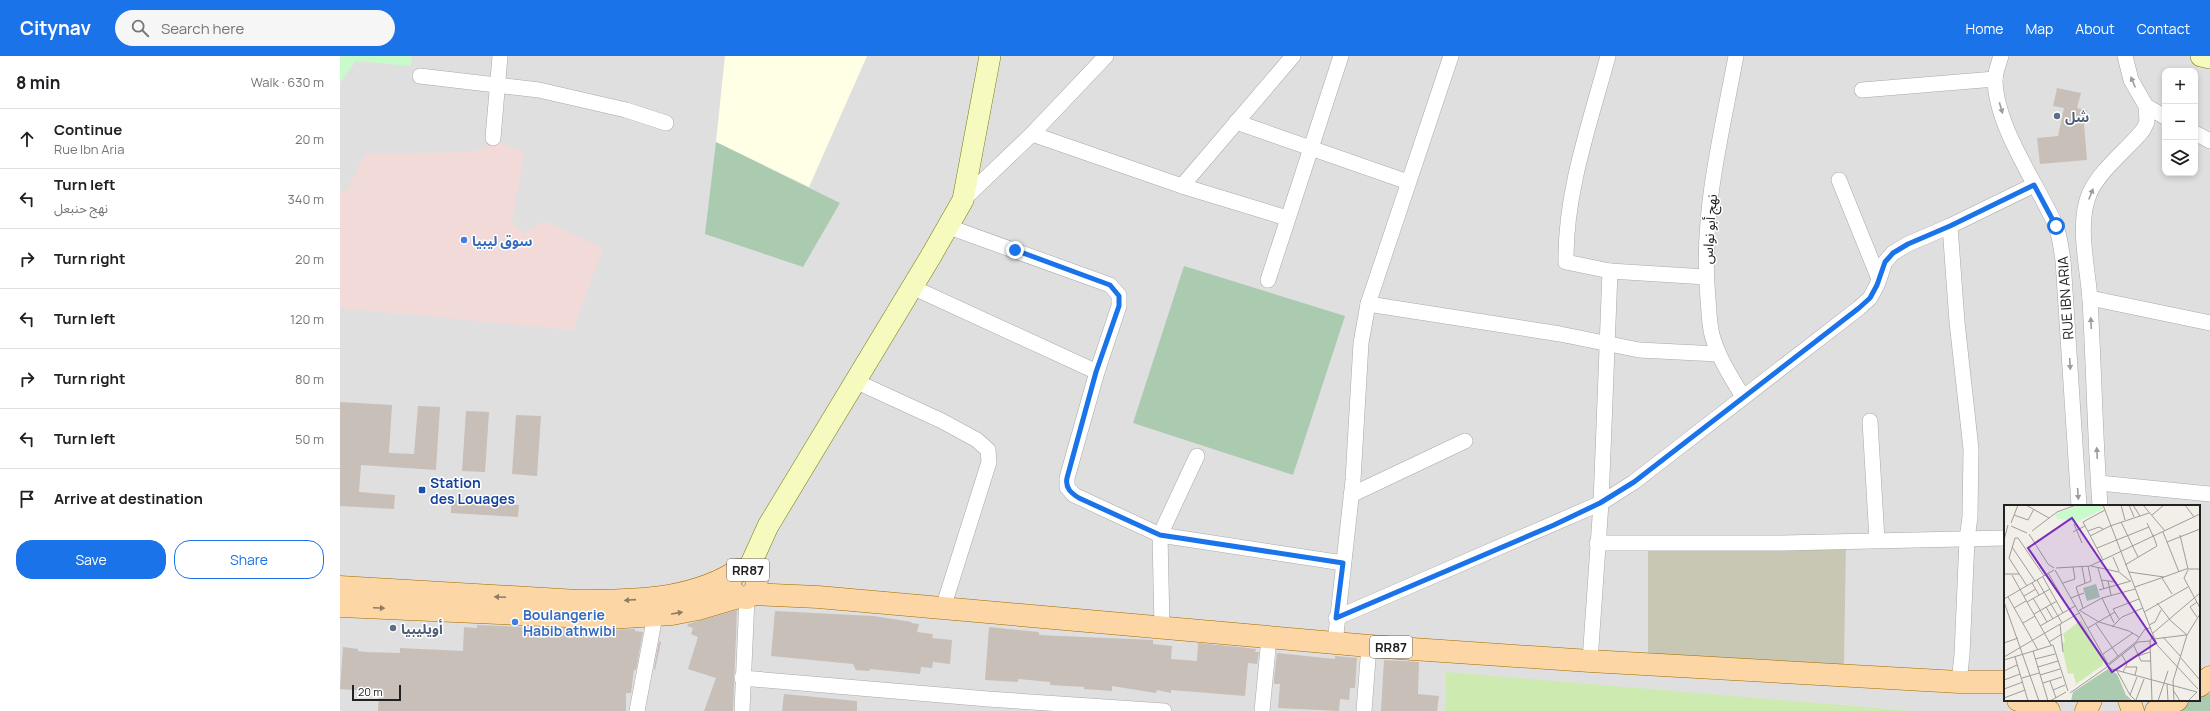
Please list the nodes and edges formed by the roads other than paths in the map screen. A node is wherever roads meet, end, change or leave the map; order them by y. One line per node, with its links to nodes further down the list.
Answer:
1 (500, 56): 15 (street)
2 (990, 56): 30 (street)
3 (1106, 56): 21 (street)
4 (1293, 56): 19 (street)
5 (1451, 56): 27 (street)
6 (1608, 56): 34 (street)
7 (1736, 56): 35 (street, نهج أبو نواس)
8 (2001, 56): 14 (street, RUE IBN ARIA)
9 (2125, 56): 17 (street, one-way to 9)
10 (2201, 56): 12 (street)
11 (1338, 57): 25 (street)
12 (2210, 58)
13 (420, 76): 15 (street)
14 (1995, 79): 16 (street); 28 (street, RUE IBN ARIA, one-way to 28)
15 (498, 85): 20 (street); 23 (street)
16 (1862, 90)
17 (2146, 106): 18 (street); 39 (street, RUE IBN ARIA, one-way to 17)
18 (2162, 115)
19 (1236, 122): 25 (street); 29 (street)
20 (666, 123)
21 (1032, 134): 29 (street); 30 (street)
22 (2198, 135): 24 (street)
23 (493, 138)
24 (2210, 141)
25 (1311, 147): 27 (street); 31 (street)
26 (1839, 180): 36 (street)
27 (1408, 182): 40 (street)
28 (2034, 185): 33 (street); 54 (street, RUE IBN ARIA, one-way to 54)
29 (1182, 186): 31 (street)
30 (963, 200): 32 (street)
31 (1287, 218): 37 (street)
32 (948, 226): 38 (street); 44 (street)
33 (1950, 226): 36 (street); 58 (street)
34 (1610, 271): 35 (street); 42 (street)
35 (1706, 277): 43 (street, نهج أبو نواس)
36 (1879, 279): 46 (street)
37 (1268, 280)
38 (912, 287): 44 (street); 45 (street)
39 (2090, 298): 41 (street); 50 (street, RUE IBN ARIA, one-way to 39)
40 (1368, 304): 42 (street); 52 (street)
41 (2210, 323)
42 (1608, 343): 43 (street); 53 (street)
43 (1718, 354): 46 (street, نهج أبو نواس)
44 (1096, 372): 56 (street)
45 (855, 381): 62 (street); 65 (street)
46 (1743, 397): 53 (street)
47 (1870, 421): 59 (street)
48 (1466, 441): 52 (street)
49 (1197, 456): 56 (street)
50 (2099, 482): 51 (street); 55 (street, RUE IBN ARIA)
51 (2210, 494)
52 (1351, 495): 61 (street)
53 (1600, 503): 60 (street); 67 (street)
54 (2079, 505)
55 (2100, 505)
56 (1160, 535): 61 (street); 68 (street)
57 (2004, 538): 58 (street)
58 (1967, 539): 59 (street); 77 (street)
59 (1877, 540): 60 (street)
60 (1597, 543): 72 (street)
61 (1343, 563): 67 (street)
62 (746, 584): 63 (main road, RR87, one-way to 63); 65 (main road, RR87); 66 (main road, RR87, one-way to 62); 76 (street)
63 (340, 587)
64 (340, 606): 66 (main road, RR87, one-way to 66)
65 (943, 608): 68 (main road, RR87)
66 (655, 616): 86 (street)
67 (1336, 618): 70 (street)
68 (1162, 627): 69 (main road, RR87)
69 (1269, 638): 70 (main road, RR87); 89 (street)
70 (1335, 643): 71 (main road, RR87)
71 (1368, 646): 72 (main road, RR87); 90 (street)
72 (1590, 662): 77 (main road, RR87)
73 (2210, 663): 74 (main road)
74 (2200, 666)
75 (2210, 677): 79 (main road)
76 (742, 678): 85 (street); 87 (street)
77 (1962, 682): 78 (main road, RR87); 80 (main road, RR87)
78 (2004, 682)
79 (2200, 685)
80 (2004, 695)
81 (2021, 701): 91 (main road)
82 (2091, 701): 92 (main road)
83 (2129, 701): 93 (main road)
84 (2175, 701): 94 (main road)
85 (988, 705): 88 (street)
86 (637, 711)
87 (742, 711)
88 (1164, 711)
89 (1262, 711)
90 (1364, 711)
91 (2049, 711)
92 (2086, 711)
93 (2133, 711)
94 (2156, 711)

